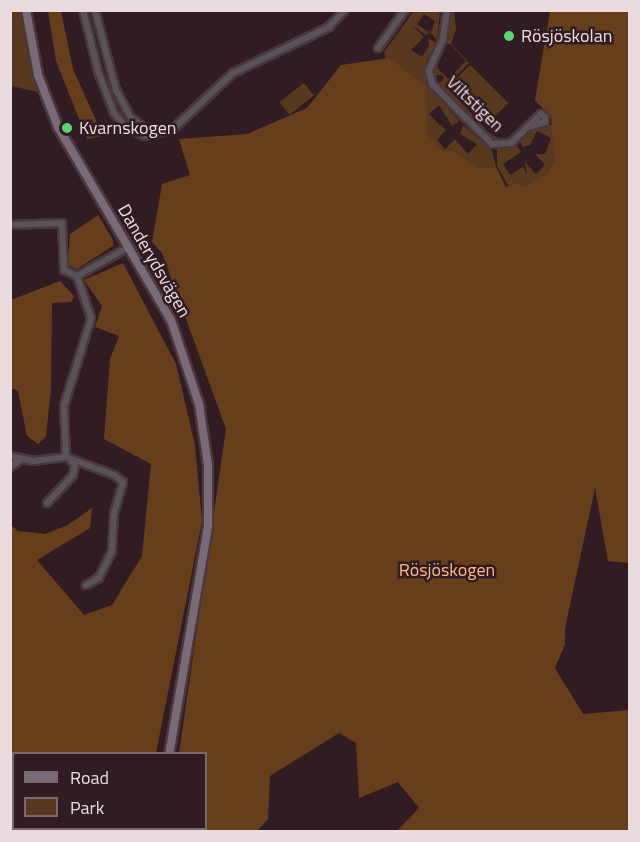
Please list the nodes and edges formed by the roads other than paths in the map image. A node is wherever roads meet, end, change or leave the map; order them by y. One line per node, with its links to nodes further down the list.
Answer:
1 (26, 10): 11 (main road, Danderydsvägen)
2 (83, 10): 9 (street)
3 (95, 10): 9 (street)
4 (345, 10): 9 (street)
5 (405, 10): 7 (street)
6 (447, 10): 8 (street, Viltstigen)
7 (378, 48)
8 (532, 126)
9 (151, 133)
10 (10, 225): 12 (street)
11 (127, 248): 12 (street); 19 (main road, Danderydsvägen)
12 (77, 276): 14 (street)
13 (10, 456): 15 (street)
14 (66, 457): 15 (street); 17 (street); 18 (street)
15 (20, 460): 16 (street)
16 (10, 467)
17 (47, 503)
18 (86, 585)
19 (169, 752)

